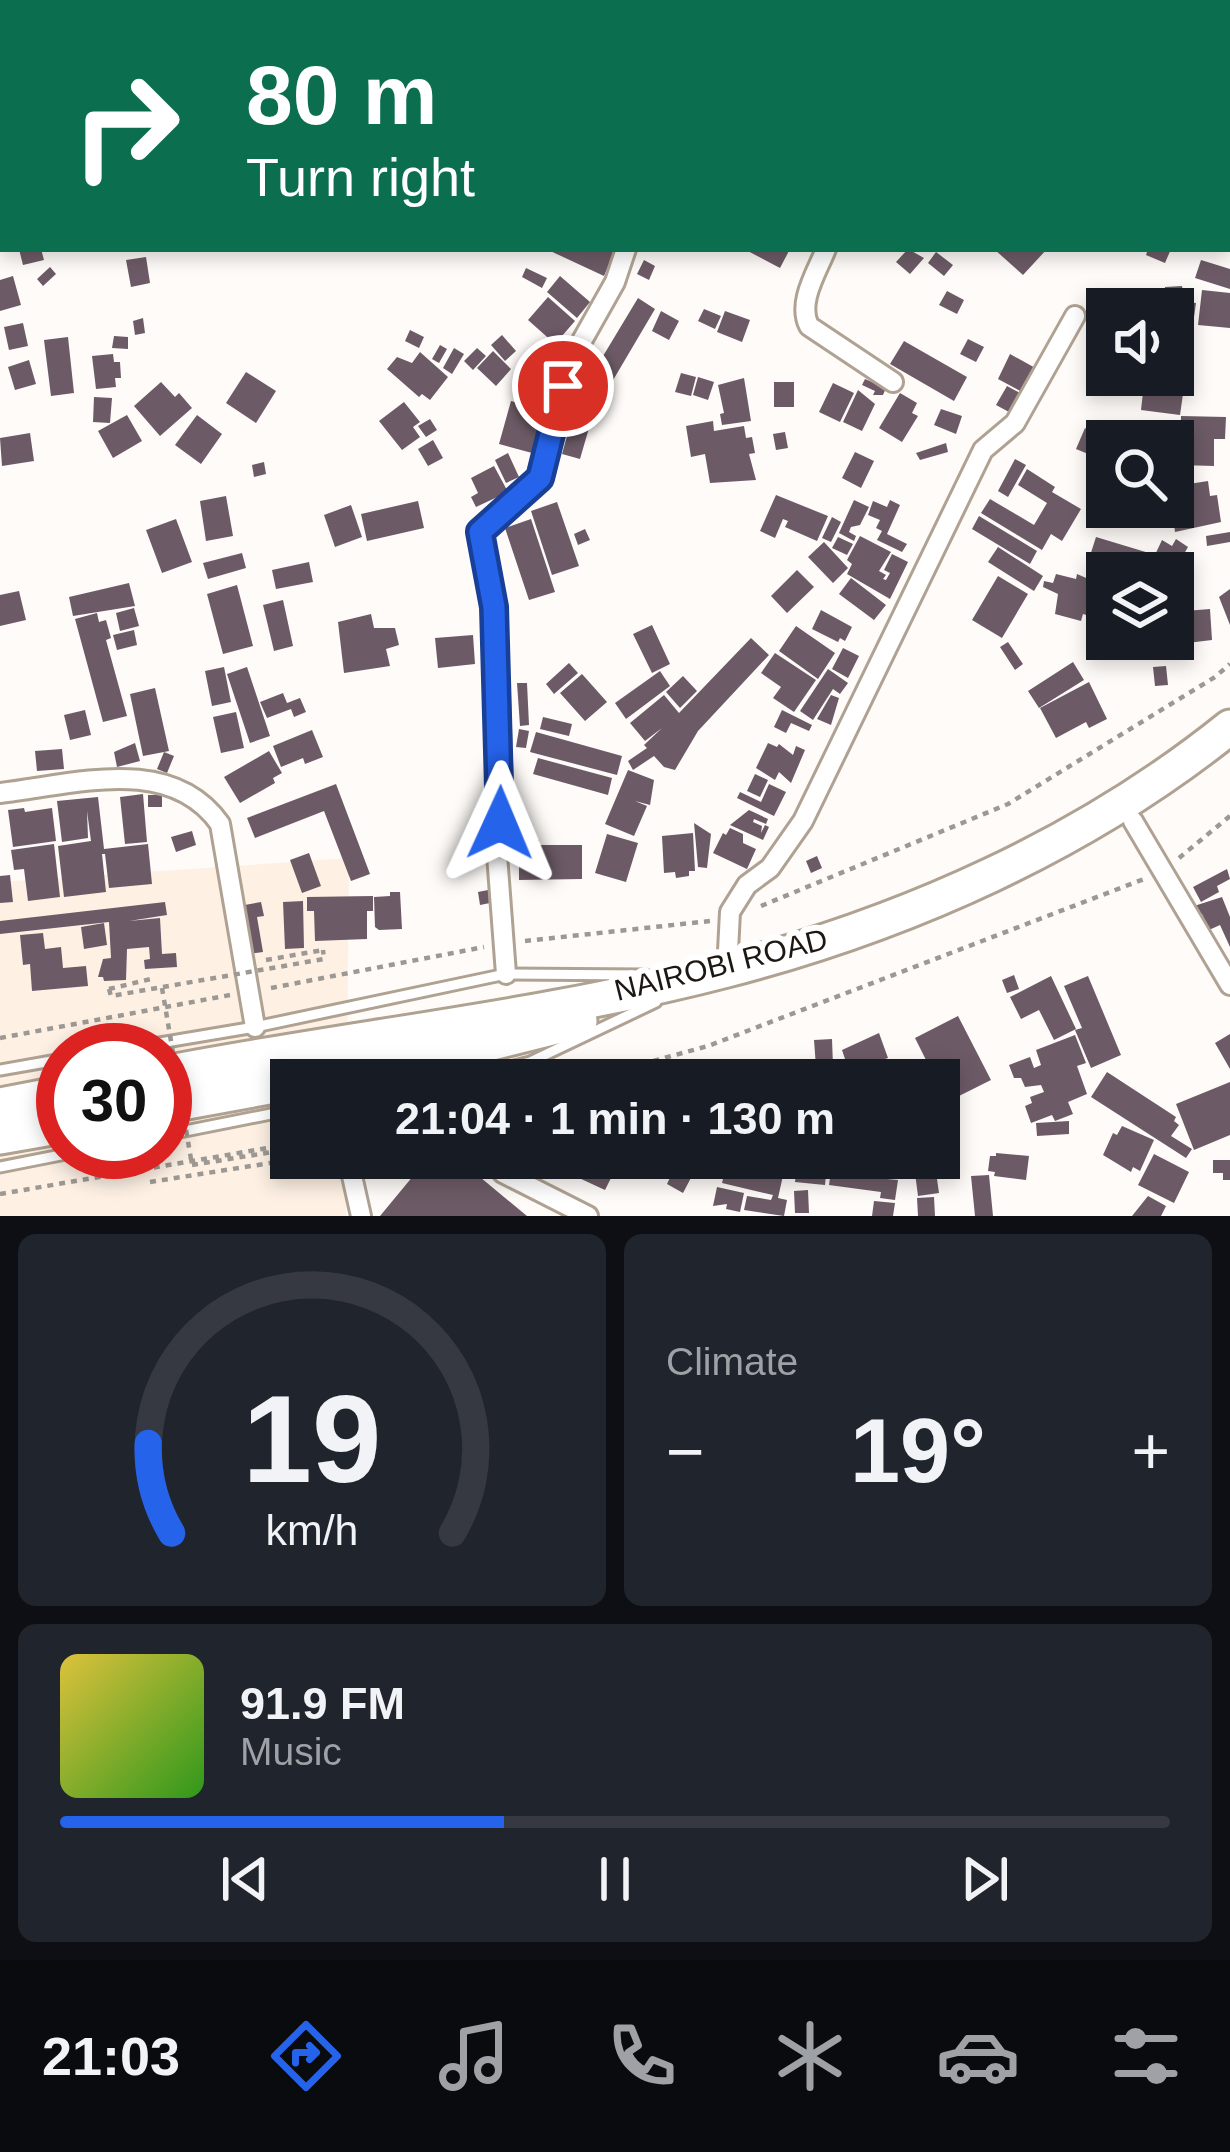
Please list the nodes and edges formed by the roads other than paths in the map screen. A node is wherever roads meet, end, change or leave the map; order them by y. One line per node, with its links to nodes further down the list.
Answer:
1 (625, 252): 10 (street)
2 (825, 252): 4 (street)
3 (1075, 316): 9 (street)
4 (892, 382)
5 (1230, 727): 9 (highway, NAIROBI ROAD)
6 (1230, 751): 8 (highway, NAIROBI ROAD)
7 (0, 793): 13 (street)
8 (1133, 821): 11 (street); 12 (highway, NAIROBI ROAD)
9 (714, 973): 10 (lane); 18 (highway, NAIROBI ROAD)
10 (506, 974): 13 (lane)
11 (1230, 986)
12 (656, 1002): 15 (highway, NAIROBI ROAD); 16 (lane)
13 (255, 1027): 14 (lane)
14 (192, 1038)
15 (416, 1059)
16 (536, 1059)
17 (36, 1064): 19 (lane)
18 (192, 1068)
19 (0, 1070)
20 (270, 1087): 22 (highway)
21 (36, 1099): 23 (highway)
22 (192, 1101)
23 (0, 1106)
24 (270, 1114): 25 (lane)
25 (192, 1130)
26 (36, 1131): 27 (highway)
27 (0, 1137)
28 (36, 1160): 29 (lane)
29 (0, 1167)
30 (353, 1179): 32 (street)
31 (515, 1179): 33 (street)
32 (361, 1216)
33 (588, 1216)

